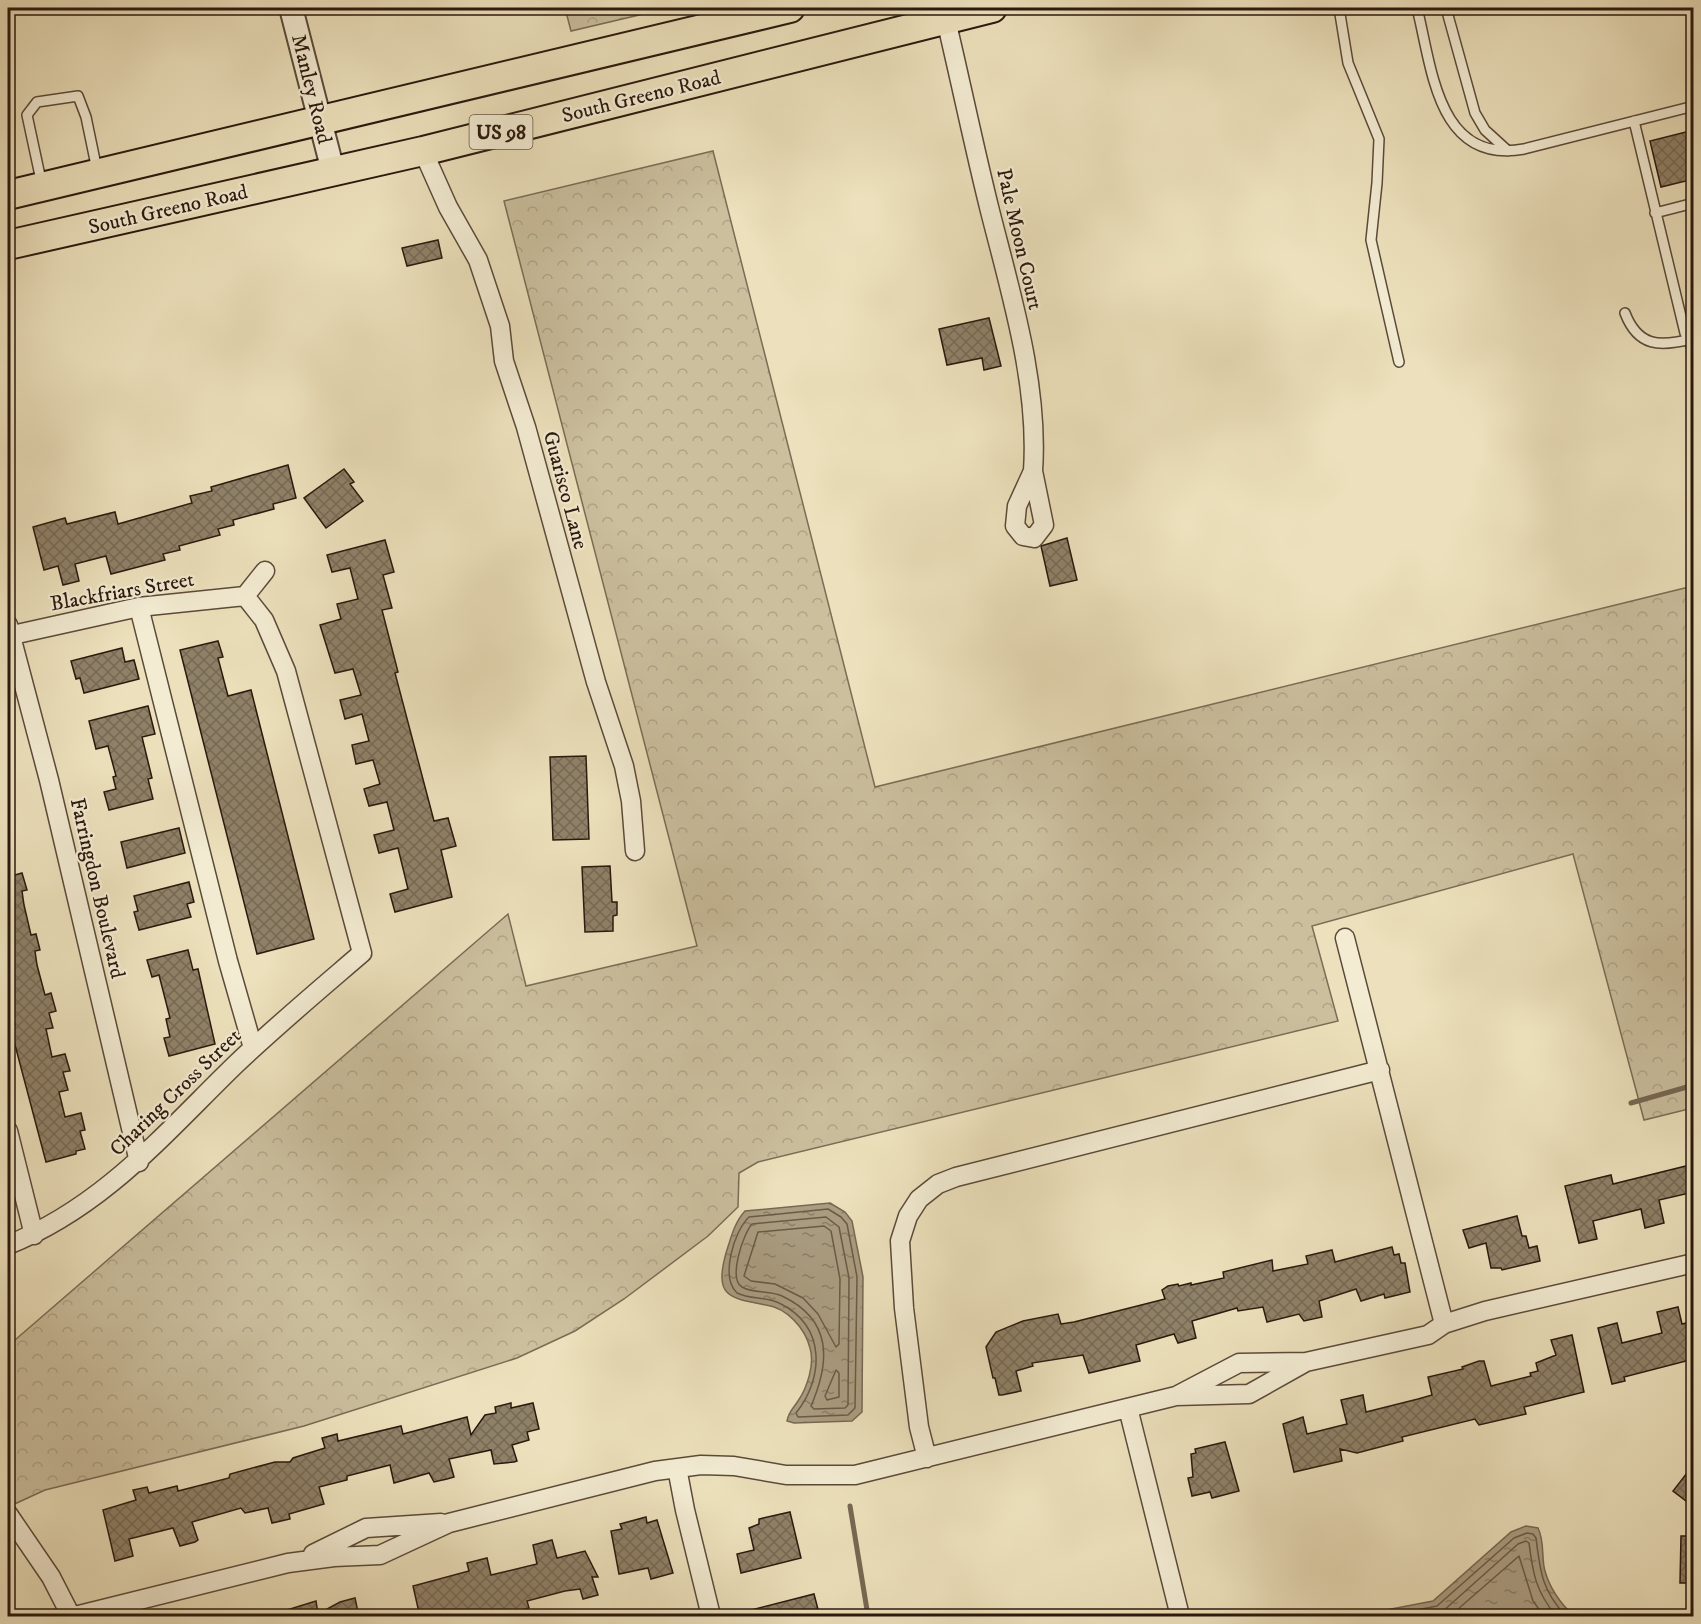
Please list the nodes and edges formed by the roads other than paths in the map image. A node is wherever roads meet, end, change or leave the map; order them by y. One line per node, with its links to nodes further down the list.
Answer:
1 (291, 8): 10 (street, Manley Road)
2 (790, 8): 10 (main road, US 98)
3 (992, 8): 7 (main road, South Greeno Road / US 98)
4 (1339, 8): 23 (lane)
5 (1418, 8): 12 (lane)
6 (1446, 8): 12 (lane)
7 (945, 20): 11 (main road, South Greeno Road / US 98); 24 (street, Pale Moon Court)
8 (1694, 106): 9 (lane)
9 (1634, 121): 12 (lane); 18 (lane)
10 (320, 122): 13 (street, Manley Road); 14 (main road, US 98)
11 (423, 151): 13 (main road, South Greeno Road / US 98); 29 (street, Guarisco Lane)
12 (1508, 151)
13 (333, 171): 19 (main road, South Greeno Road / US 98)
14 (98, 174): 15 (main road, US 98); 15 (lane)
15 (42, 187): 16 (main road, US 98)
16 (8, 195)
17 (1694, 203): 18 (lane)
18 (1655, 213): 21 (lane)
19 (8, 245)
20 (1625, 313): 21 (lane)
21 (1691, 339): 22 (lane)
22 (1694, 351)
23 (1399, 362)
24 (1033, 471)
25 (265, 570): 26 (street)
26 (245, 596): 27 (street, Blackfriars Street); 31 (street, Charing Cross Street)
27 (139, 607): 28 (street, Blackfriars Street); 31 (street)
28 (8, 632): 34 (street, Farringdon Boulevard)
29 (635, 851)
30 (1345, 938): 32 (street)
31 (253, 1048): 34 (street, Charing Cross Street)
32 (1380, 1070): 38 (street); 42 (street)
33 (8, 1131): 35 (street)
34 (138, 1162): 35 (street, Charing Cross Street)
35 (34, 1235): 36 (street, Charing Cross Street)
36 (8, 1245)
37 (1694, 1263): 38 (street)
38 (1444, 1324): 39 (street)
39 (1306, 1362): 40 (street); 40 (street)
40 (1176, 1396): 41 (street)
41 (1128, 1408): 42 (street); 50 (street)
42 (927, 1458): 43 (street)
43 (677, 1468): 45 (street); 49 (street)
44 (8, 1514): 47 (street)
45 (449, 1523): 46 (street); 46 (street)
46 (288, 1563): 48 (street)
47 (70, 1617)
48 (75, 1617)
49 (711, 1617)
50 (1180, 1617)

